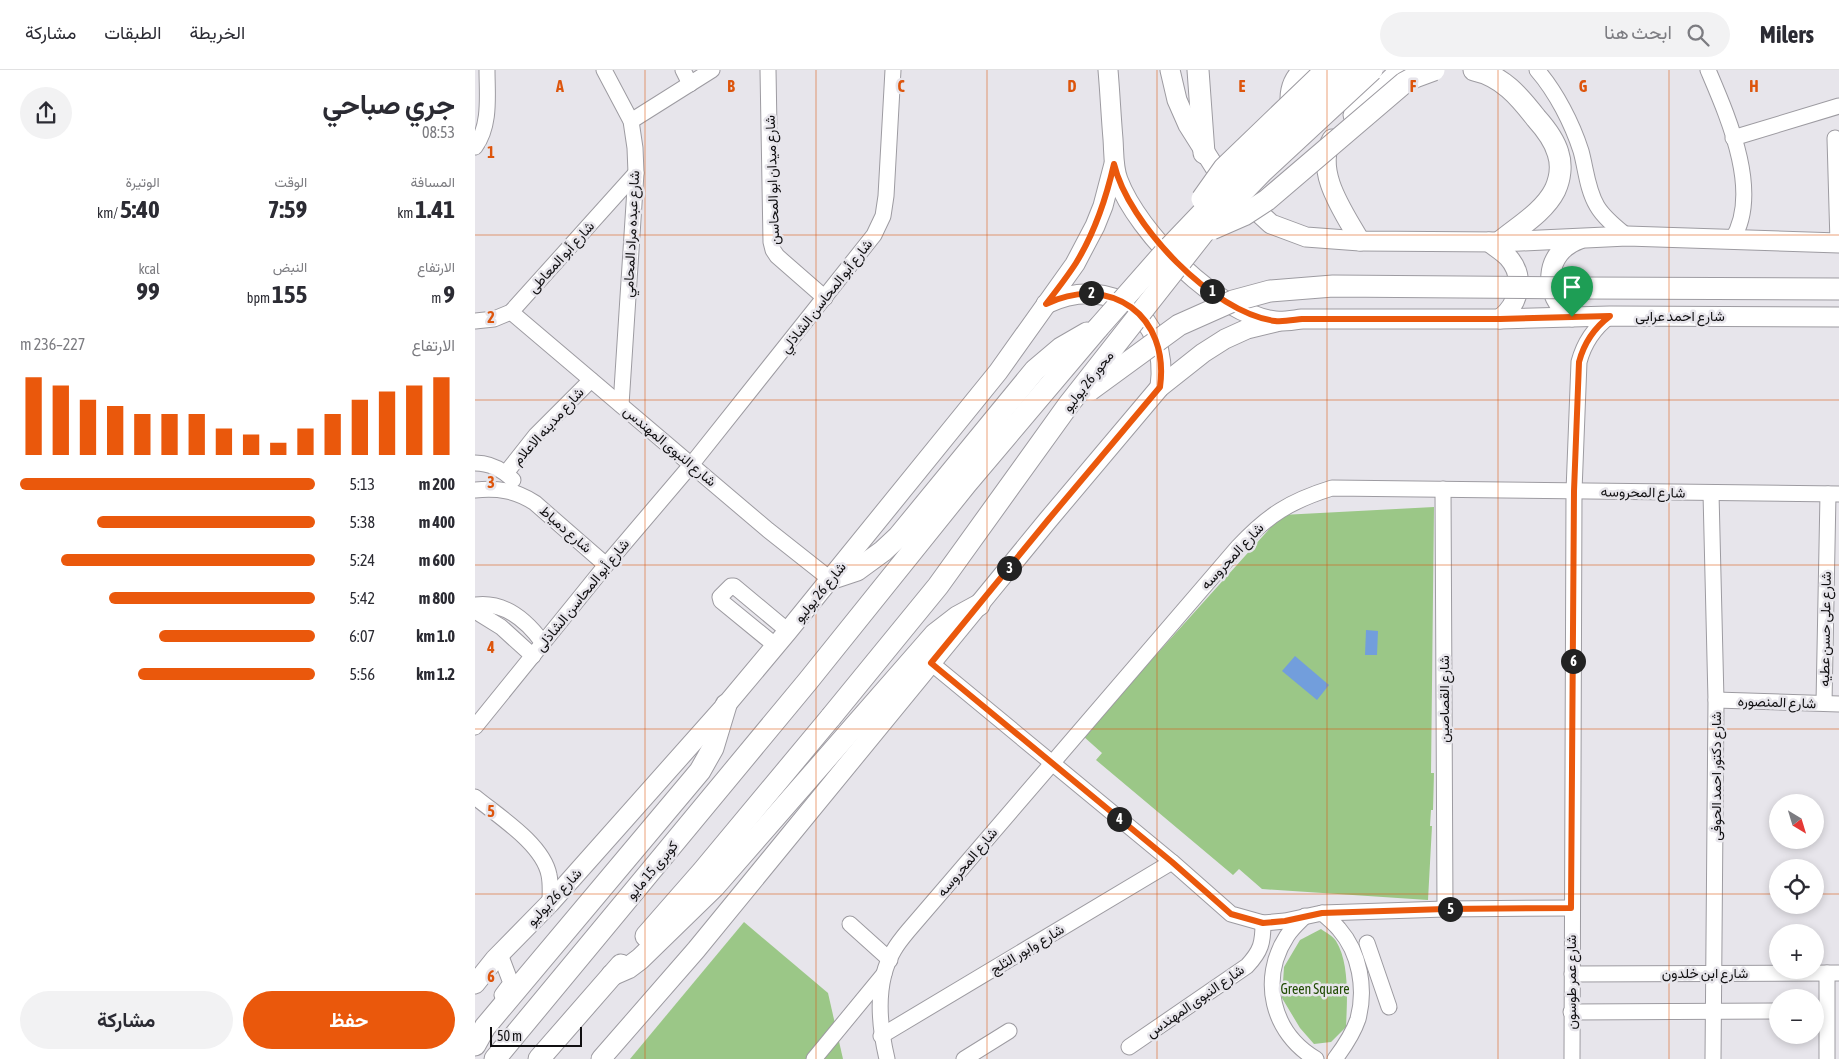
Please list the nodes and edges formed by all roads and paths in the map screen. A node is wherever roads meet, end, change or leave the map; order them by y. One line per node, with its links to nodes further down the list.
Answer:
1 (487, 70): 25 (street)
2 (604, 70): 21 (street, شارع عبده مراد المحامي)
3 (683, 70): 19 (street)
4 (712, 70): 19 (street)
5 (769, 70): 37 (street, شارع ميدان ابو المحاسن)
6 (893, 70): 37 (street, شارع أبو المحاسن الشاذلي)
7 (1108, 70): 27 (main road)
8 (1170, 70): 26 (main road)
9 (1197, 70): 26 (highway)
10 (1303, 70): 22 (main road)
11 (1326, 70): 29 (highway, bridge)
12 (1351, 70): 29 (highway, محور 26 يوليو, bridge)
13 (1372, 70): 29 (highway, محور 26 يوليو, bridge)
14 (1400, 70): 22 (main road)
15 (1434, 70): 29 (highway, bridge)
16 (1537, 70): 30 (street)
17 (1708, 70): 23 (street)
18 (1482, 72): 34 (highway)
19 (690, 84): 21 (street)
20 (1839, 106): 23 (street)
21 (631, 120): 28 (street, شارع عبده مراد المحامي)
22 (1336, 132): 33 (main road)
23 (1733, 138): 32 (street)
24 (1835, 138): 35 (street)
25 (475, 146)
26 (1204, 153): 33 (main road)
27 (1114, 164): 38 (main road, شارع 26 يوليو); 45 (main road, شارع احمد عرابى)
28 (636, 173): 39 (street, شارع أبو المعاطى); 50 (street, شارع عبده مراد المحامي)
29 (1198, 228): 46 (highway, محور 26 يوليو, bridge); 49 (highway, محور 26 يوليو, bridge)
30 (1627, 236): 31 (main road); 32 (main road)
31 (1584, 238): 34 (main road); 41 (main road)
32 (1732, 240): 35 (main road)
33 (1360, 241): 34 (main road)
34 (1494, 242): 43 (main road)
35 (1839, 243)
36 (1839, 289): 49 (highway, bridge)
37 (825, 298): 52 (street, شارع أبو المحاسن الشاذلي)
38 (1046, 304): 48 (main road); 61 (main road, شارع 26 يوليو)
39 (511, 312): 44 (street, شارع أبو المعاطى); 47 (street, شارع النبوى المهندس)
40 (1610, 316): 41 (main road, شارع احمد عرابى); 42 (main road, شارع احمد عرابى); 56 (street, شارع عمر طوسون)
41 (1572, 317): 43 (main road, شارع احمد عرابى)
42 (1839, 317)
43 (1500, 319): 45 (main road, شارع احمد عرابى)
44 (475, 321)
45 (1276, 322): 48 (main road)
46 (1098, 328): 61 (highway); 70 (highway, محور 26 يوليو)
47 (591, 380): 50 (street, شارع النبوى المهندس); 53 (street, شارع مدينه الاعلام)
48 (1160, 387): 62 (main road)
49 (1069, 404): 92 (highway, محور 26 يوليو, bridge)
50 (621, 405): 52 (street, شارع النبوى المهندس)
51 (475, 463): 53 (street, شارع دمياط)
52 (691, 465): 60 (street, شارع أبو المحاسن الشاذلى); 61 (street, شارع النبوى المهندس)
53 (506, 473): 59 (street, شارع دمياط)
54 (1443, 489): 56 (street, شارع المحروسه); 75 (street, شارع المحروسه); 80 (street, شارع القصاصين)
55 (475, 490): 59 (street, شارع دمياط)
56 (1574, 491): 57 (street, شارع المحروسه); 79 (street, شارع عمر طوسون)
57 (1711, 492): 58 (street, شارع المحروسه); 71 (street, شارع دكتور احمد الحوفى)
58 (1833, 494): 72 (street, شارع على حسن عطيه)
59 (524, 496): 60 (street, شارع دمياط)
60 (606, 565): 66 (street, شارع أبو المحاسن الشاذلى)
61 (831, 579): 65 (main road, شارع 26 يوليو)
62 (979, 605): 69 (main road); 92 (highway)
63 (475, 606): 66 (street)
64 (475, 611): 68 (street)
65 (788, 632): 67 (main road, شارع 26 يوليو); 67 (street)
66 (543, 643): 68 (street, شارع أبو المحاسن الشاذلى)
67 (775, 646): 73 (main road, شارع 26 يوليو)
68 (533, 656): 74 (street, شارع أبو المحاسن الشاذلى)
69 (931, 663): 75 (street); 106 (main road)
70 (808, 681): 104 (highway, كوبرى 15 مايو)
71 (1716, 700): 72 (street, شارع المنصوره); 89 (street, شارع دكتور احمد الحوفى)
72 (1832, 703)
73 (726, 704): 78 (main road, شارع 26 يوليو); 102 (highway)
74 (475, 727)
75 (1051, 762): 77 (street); 87 (street, شارع المحروسه)
76 (475, 797): 78 (street)
77 (1172, 862): 83 (street); 101 (street, شارع وابور الثلج)
78 (550, 903): 85 (main road, شارع 26 يوليو)
79 (1571, 908): 80 (street); 91 (street, شارع عمر طوسون)
80 (1445, 909): 81 (street)
81 (1322, 913): 82 (street); 86 (street)
82 (1305, 916): 83 (street); 110 (street)
83 (1263, 923): 103 (street, شارع النبوى المهندس)
84 (850, 924): 87 (street)
85 (497, 957): 88 (main road); 93 (main road, شارع 26 يوليو); 94 (street)
86 (1355, 958): 95 (street); 111 (street)
87 (887, 967): 101 (street, شارع المحروسه); 107 (street)
88 (475, 972)
89 (1713, 973): 90 (street, شارع ابن خلدون); 91 (street, شارع ابن خلدون); 96 (street, شارع دكتور احمد الحوفى)
90 (1833, 973): 98 (street)
91 (1571, 974): 99 (street, شارع عمر طوسون)
92 (612, 975): 105 (highway)
93 (475, 984)
94 (502, 995)
95 (1389, 1007)
96 (1713, 1011): 97 (street); 99 (street); 113 (street, شارع دكتور احمد الحوفى)
97 (1769, 1011)
98 (1827, 1011): 114 (street)
99 (1571, 1012): 112 (street, شارع عمر طوسون)
100 (1009, 1031): 109 (street)
101 (881, 1036): 108 (street, شارع المحروسه)
102 (476, 1040): 104 (street)
103 (1129, 1047)
104 (498, 1056)
105 (539, 1059)
106 (601, 1059)
107 (814, 1059)
108 (887, 1059)
109 (964, 1059)
110 (1316, 1059)
111 (1335, 1059)
112 (1572, 1059)
113 (1713, 1059)
114 (1827, 1059)

